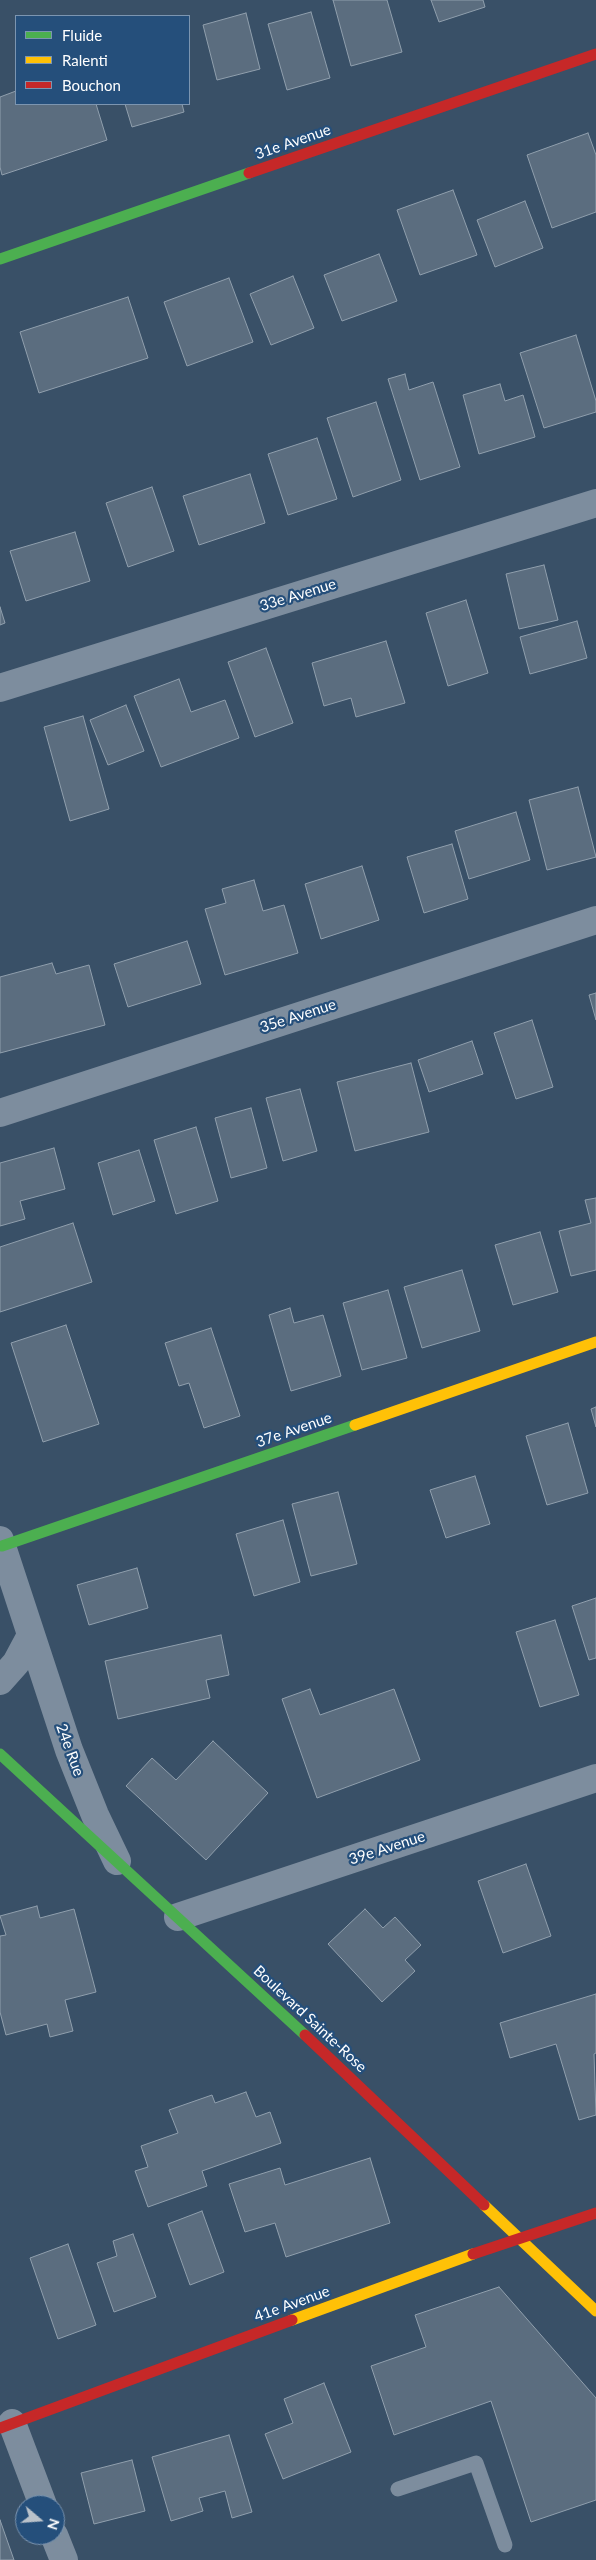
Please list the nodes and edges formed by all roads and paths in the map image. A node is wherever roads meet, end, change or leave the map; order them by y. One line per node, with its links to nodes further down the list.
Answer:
1 (596, 54): 2 (street, 31e Avenue)
2 (0, 259)
3 (596, 502): 4 (street, 33e Avenue)
4 (0, 688)
5 (596, 920): 6 (street, 35e Avenue)
6 (0, 1112)
7 (596, 1342): 8 (street, 37e Avenue)
8 (1, 1543): 9 (street, 24e Rue)
9 (31, 1635): 10 (street); 13 (street, 24e Rue)
10 (0, 1681)
11 (0, 1754): 13 (street, Boulevard Sainte-Rose)
12 (596, 1778): 14 (street, 39e Avenue)
13 (118, 1861): 14 (street, Boulevard Sainte-Rose)
14 (178, 1917): 16 (street, Boulevard Sainte-Rose)
15 (596, 2213): 16 (street, 41e Avenue)
16 (518, 2237): 17 (street, Boulevard Sainte-Rose); 18 (street, 41e Avenue)
17 (596, 2311)
18 (6, 2426): 20 (street)
19 (398, 2490): 22 (lane)
20 (38, 2495)
21 (58, 2545): 23 (street)
22 (505, 2546)
23 (64, 2560)

